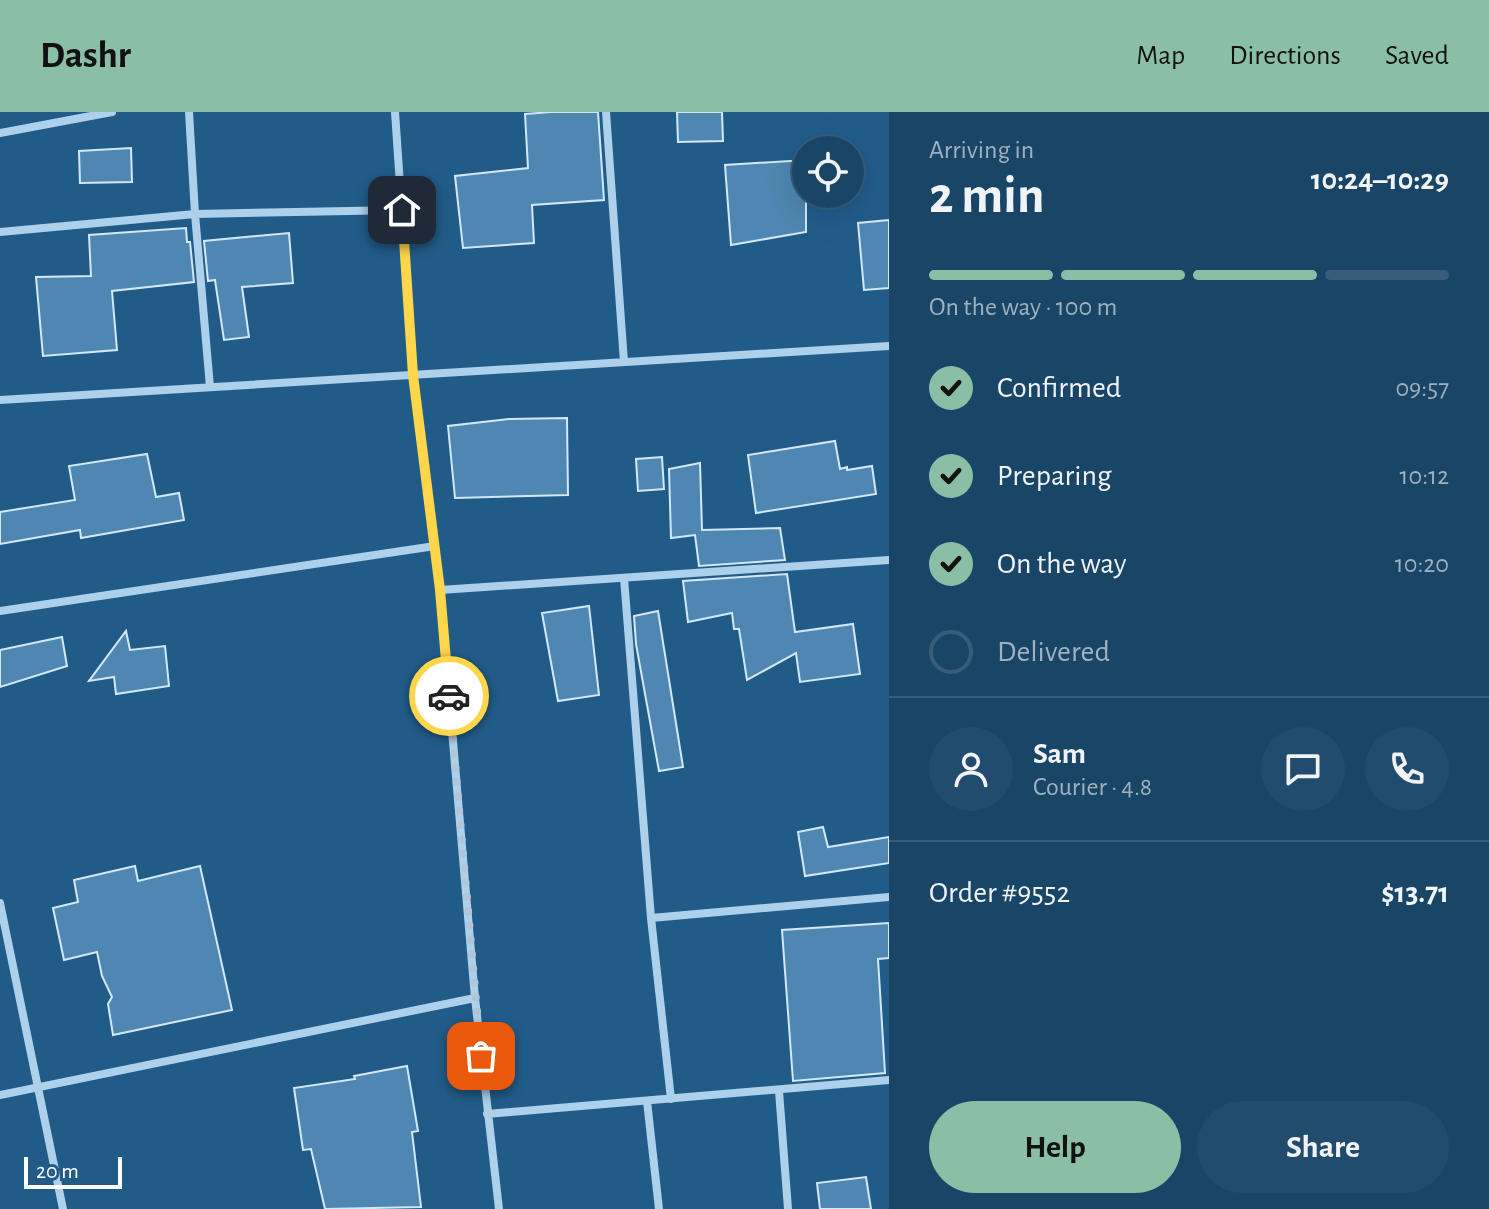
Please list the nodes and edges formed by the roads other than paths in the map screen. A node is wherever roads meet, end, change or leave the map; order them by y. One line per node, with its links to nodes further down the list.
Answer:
1 (112, 112): 5 (street)
2 (189, 112): 7 (street)
3 (395, 112): 6 (street)
4 (606, 112): 10 (street)
5 (0, 133)
6 (402, 210): 7 (street); 11 (street)
7 (195, 214): 8 (street); 12 (street)
8 (0, 232)
9 (889, 346): 10 (street)
10 (624, 362): 11 (street)
11 (413, 375): 12 (street); 14 (street)
12 (210, 387): 13 (street)
13 (0, 400)
14 (435, 546): 17 (street); 18 (street)
15 (889, 560): 16 (street)
16 (624, 578): 17 (street); 21 (street)
17 (440, 590): 22 (street)
18 (0, 611)
19 (889, 897): 21 (street)
20 (0, 903): 24 (street)
21 (651, 918): 27 (street)
22 (475, 998): 24 (street); 29 (street)
23 (889, 1080): 25 (street)
24 (39, 1087): 26 (street); 30 (street)
25 (779, 1091): 27 (street); 33 (street)
26 (0, 1095)
27 (671, 1099): 28 (street)
28 (647, 1101): 29 (street); 32 (street)
29 (487, 1114): 31 (street)
30 (63, 1209)
31 (499, 1209)
32 (659, 1209)
33 (788, 1209)

